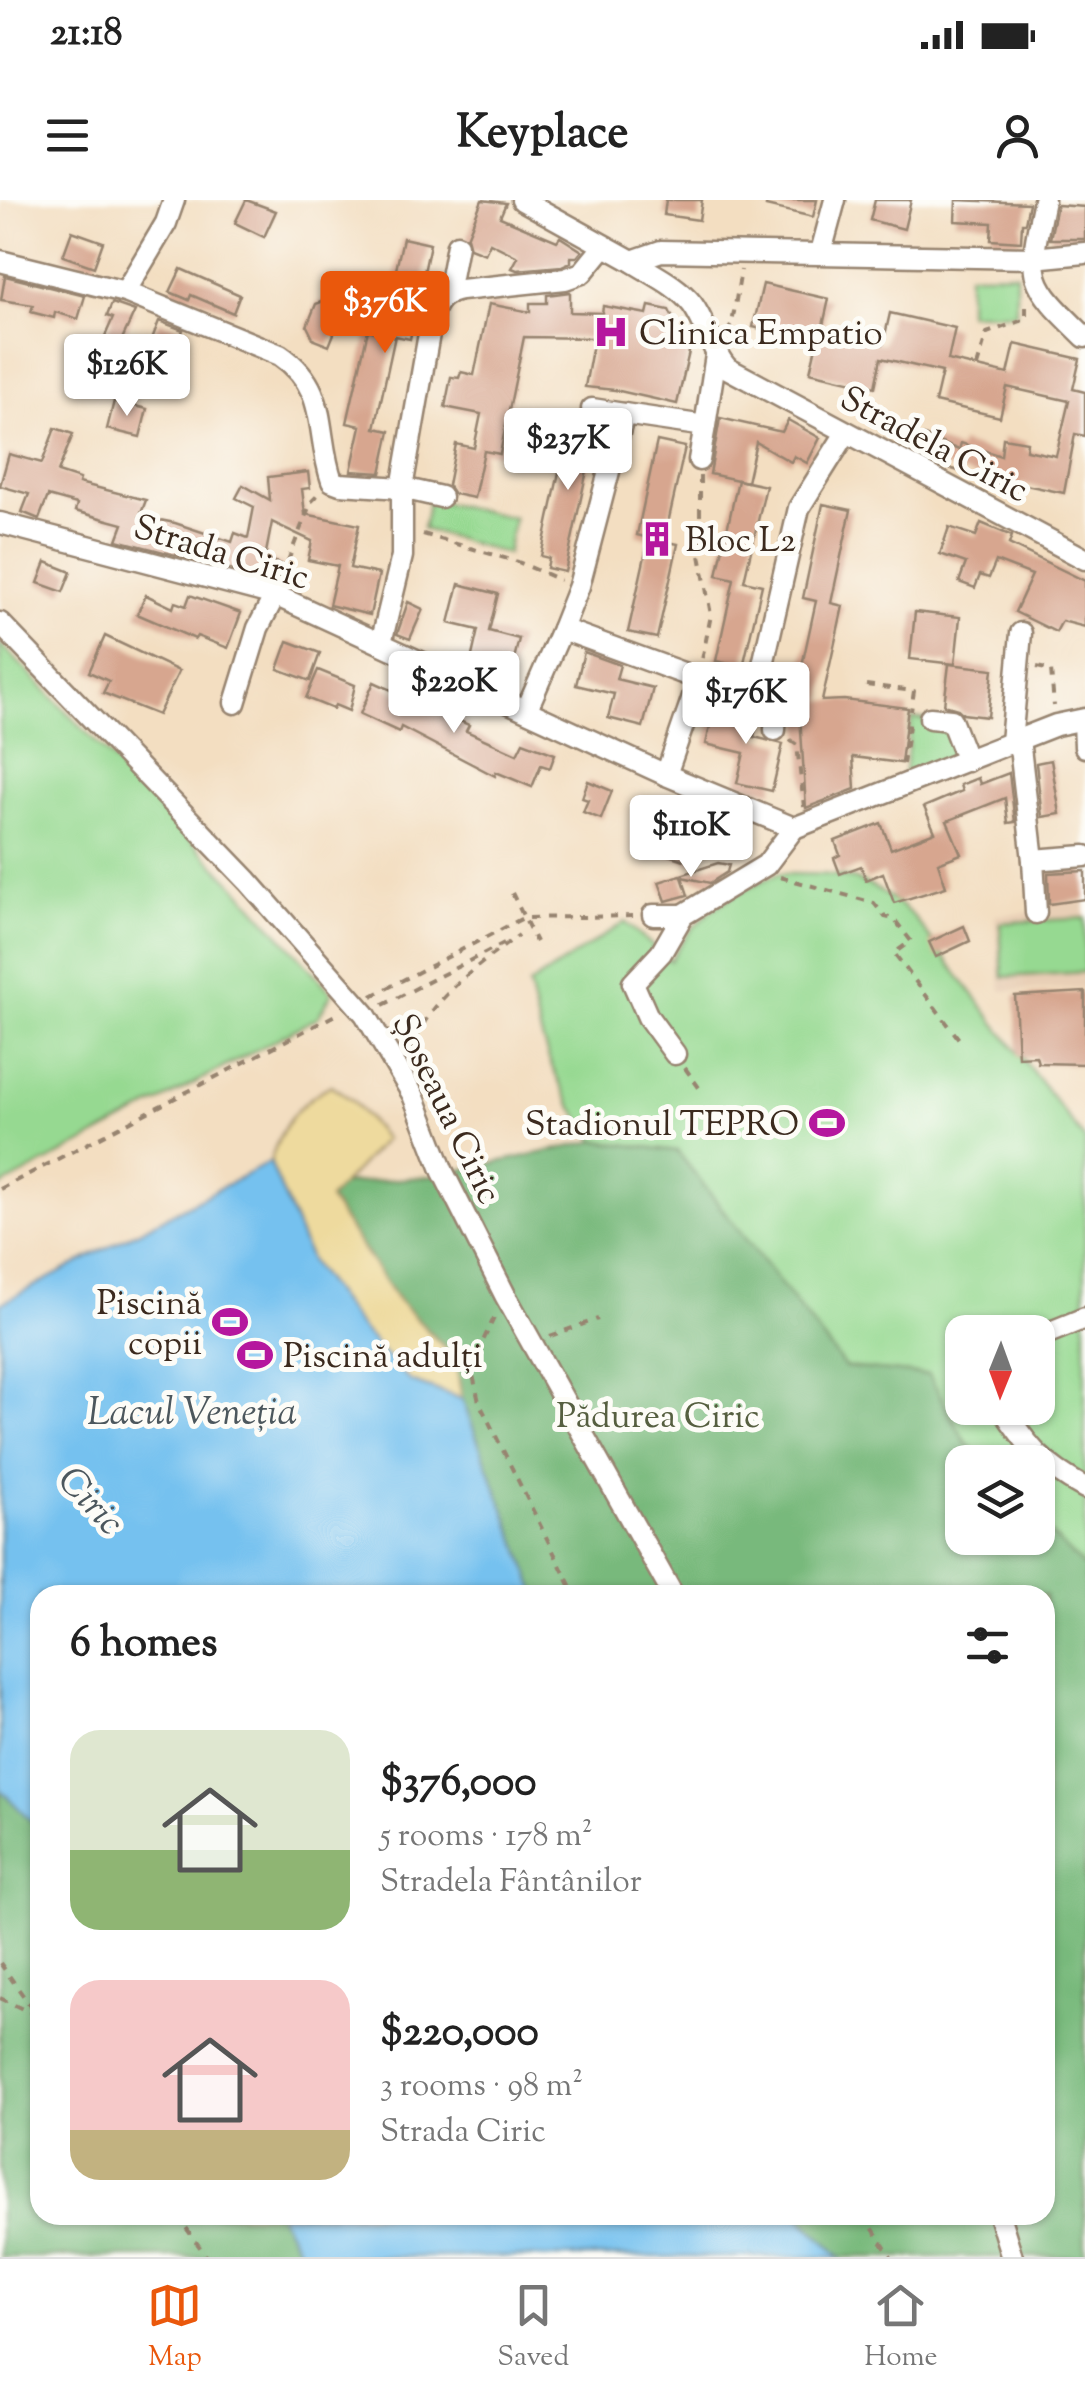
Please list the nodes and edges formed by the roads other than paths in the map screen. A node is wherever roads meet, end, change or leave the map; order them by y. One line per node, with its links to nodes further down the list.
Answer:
1 (174, 200): 12 (street)
2 (522, 200): 6 (street, Stradela Ciric)
3 (835, 200): 7 (street)
4 (1044, 200): 9 (street)
5 (458, 245): 13 (street)
6 (604, 246): 11 (street, Stradela Ciric); 13 (street)
7 (821, 252): 9 (street); 11 (street)
8 (1085, 253): 9 (street)
9 (1033, 258): 14 (street)
10 (0, 261): 12 (street)
11 (632, 261): 15 (street, Stradela Ciric)
12 (126, 292): 21 (street)
13 (448, 293): 21 (street)
14 (1085, 337)
15 (716, 356): 18 (street); 19 (street, Stradela Ciric)
16 (592, 409): 17 (street)
17 (624, 414): 18 (street); 27 (street)
18 (705, 426): 20 (street)
19 (846, 433): 24 (street, Stradela Ciric); 31 (street)
20 (699, 460)
21 (402, 488): 22 (street); 29 (street)
22 (442, 497)
23 (0, 523): 25 (street, Strada Ciric)
24 (1085, 559)
25 (275, 595): 29 (street, Strada Ciric); 32 (street)
26 (0, 623): 52 (street, Șoseaua Ciric)
27 (562, 629): 30 (street); 33 (street)
28 (1020, 633): 37 (street)
29 (380, 644): 33 (street, Strada Ciric)
30 (699, 679): 31 (street); 40 (street)
31 (756, 695): 36 (street)
32 (235, 703)
33 (527, 709): 40 (street, Strada Ciric)
34 (920, 717): 39 (street)
35 (1085, 720): 37 (street); 38 (street)
36 (775, 730)
37 (1015, 741): 39 (street); 43 (street)
38 (1085, 747)
39 (966, 761): 41 (street)
40 (666, 775): 41 (street, Strada Ciric)
41 (800, 827): 45 (street)
42 (1085, 856): 43 (street)
43 (1033, 860): 44 (street)
44 (1036, 912)
45 (684, 915): 46 (street); 47 (street)
46 (653, 916)
47 (675, 1054)
48 (1085, 1318): 49 (street)
49 (1055, 1331)
50 (1014, 1425): 51 (street)
51 (1085, 1488)
52 (667, 1585)
53 (1002, 2225): 54 (street)
54 (1012, 2257)

